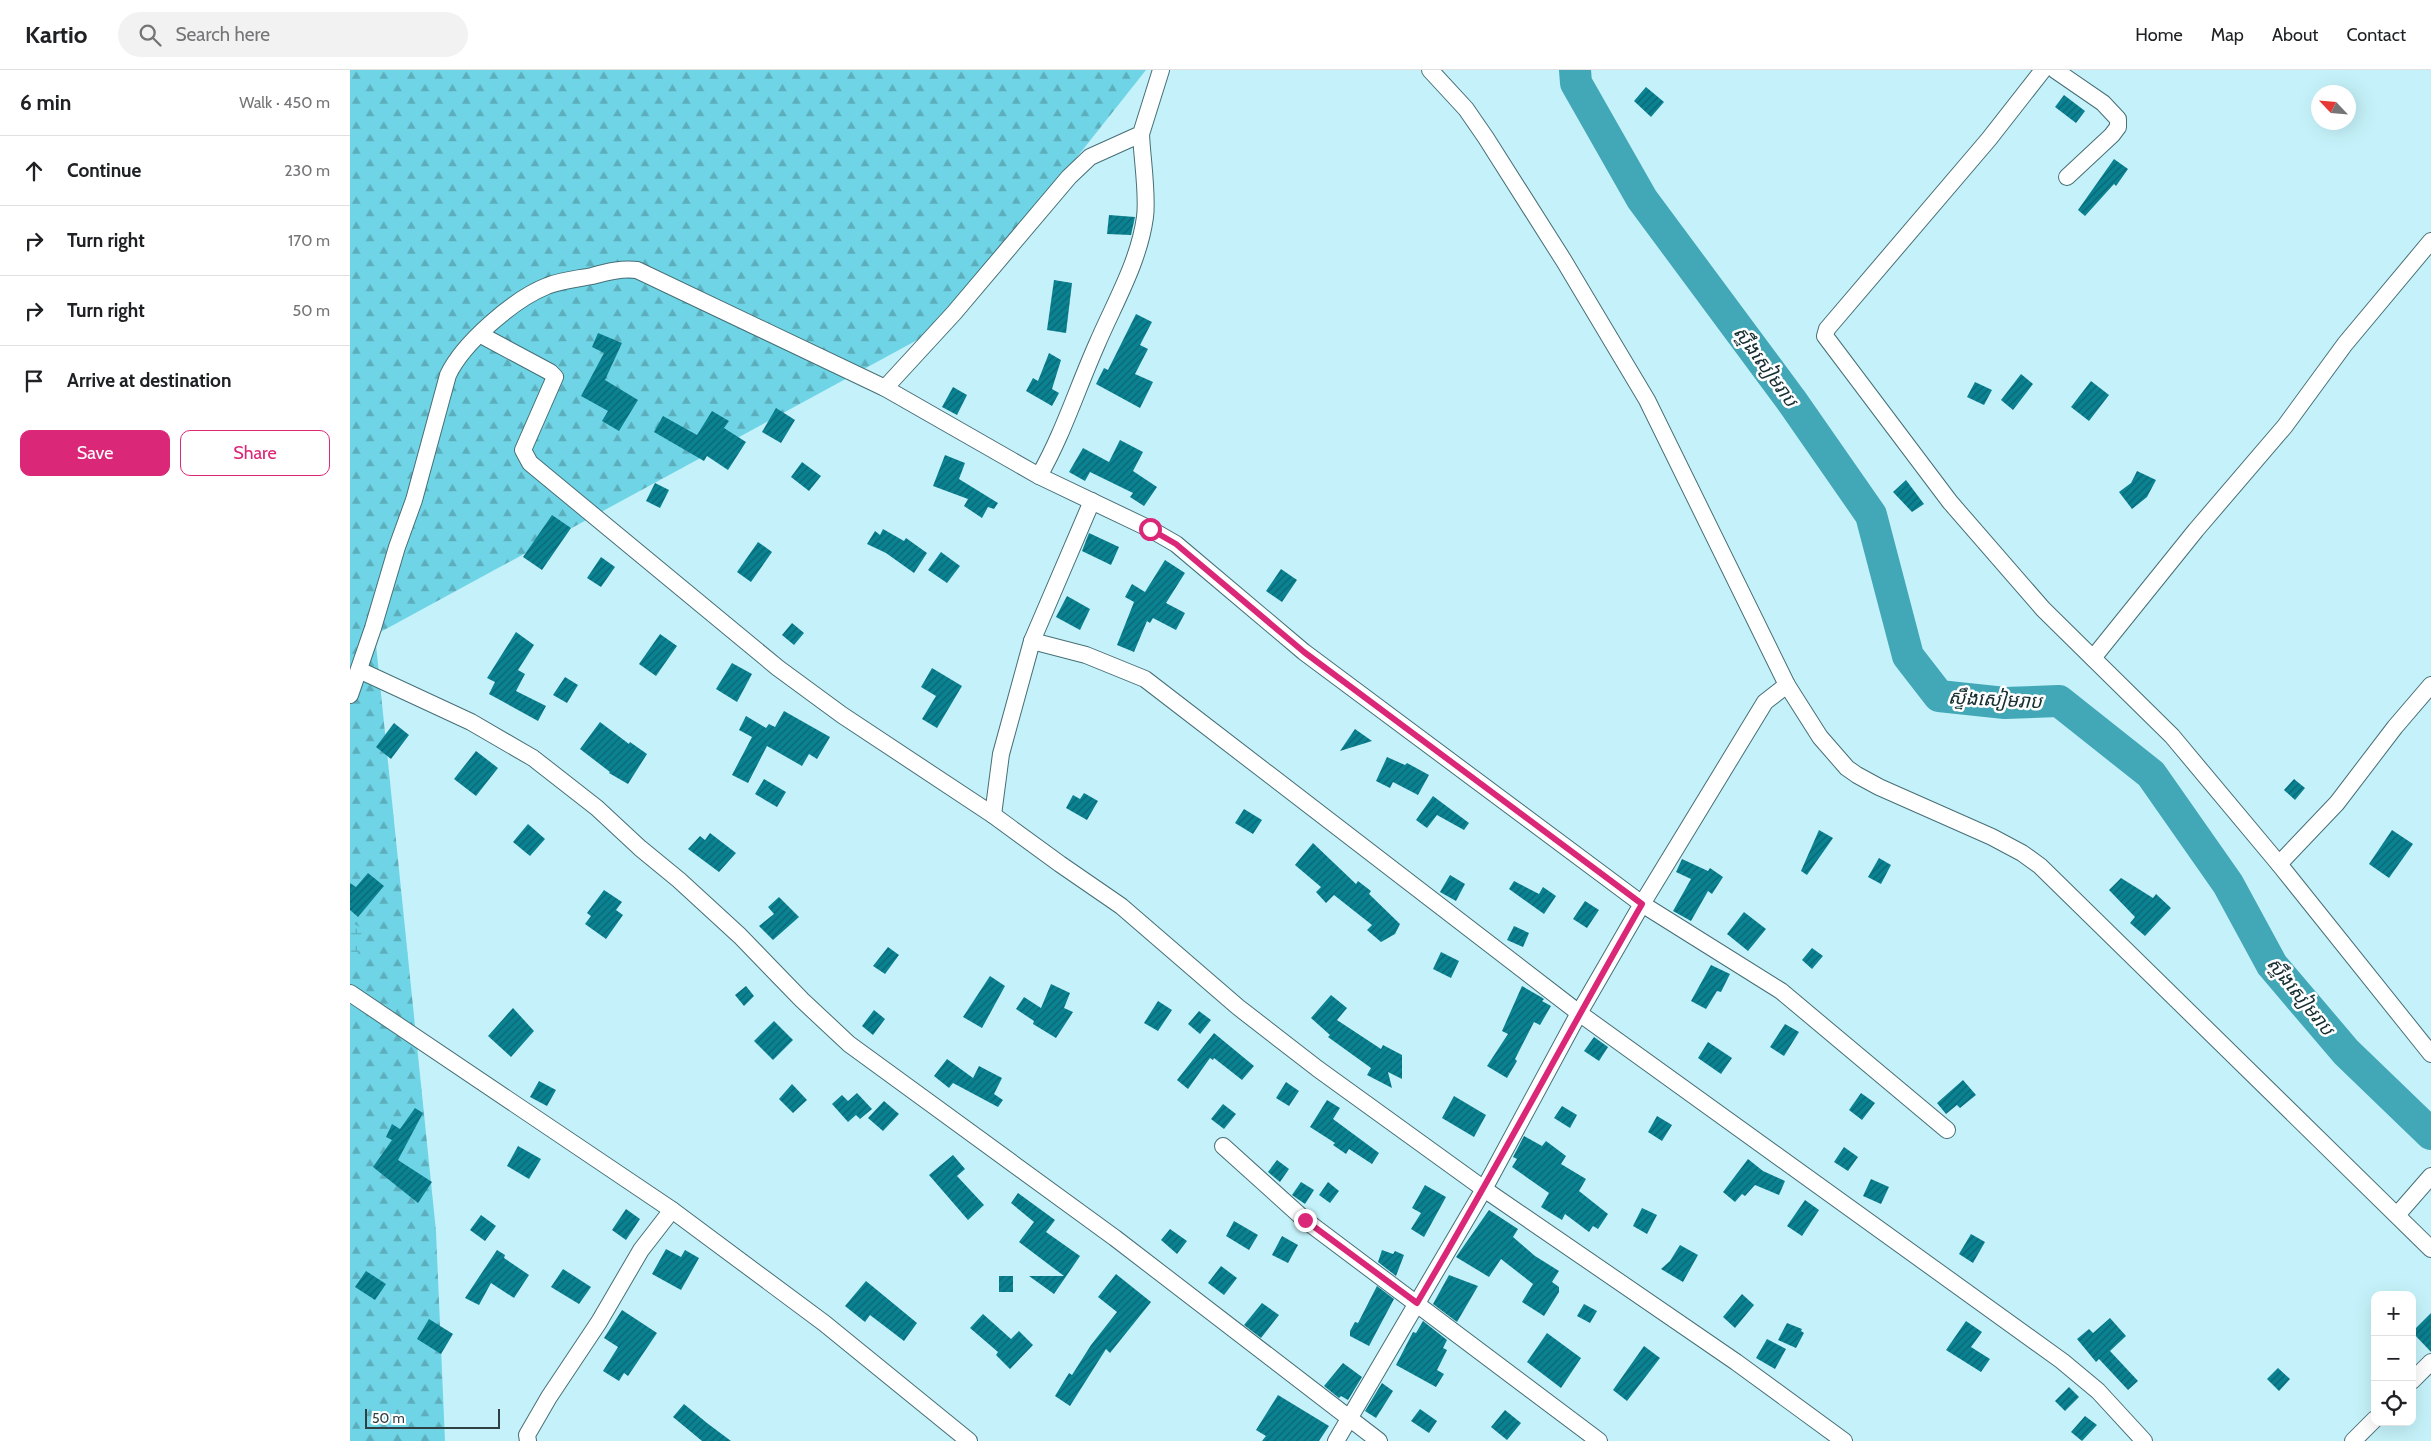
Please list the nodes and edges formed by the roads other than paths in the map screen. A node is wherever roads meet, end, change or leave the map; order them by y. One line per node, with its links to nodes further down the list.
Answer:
1 (1161, 70): 5 (street)
2 (1430, 70): 15 (street)
3 (2043, 70): 13 (street)
4 (2055, 70): 6 (street)
5 (1141, 134): 9 (street); 10 (street)
6 (2067, 177)
7 (2431, 241): 13 (street)
8 (481, 335): 9 (street); 14 (street); 18 (street)
9 (885, 388): 10 (street)
10 (1040, 476): 11 (street)
11 (1092, 501): 12 (street); 20 (street)
12 (1032, 641): 18 (street); 22 (street)
13 (2093, 658): 19 (street)
14 (359, 670): 17 (street); 34 (street)
15 (1787, 685): 20 (street); 29 (street)
16 (2431, 685): 19 (street)
17 (350, 695)
18 (993, 815): 27 (street)
19 (2279, 864): 23 (street)
20 (1642, 904): 22 (street); 24 (street)
21 (350, 993): 28 (street)
22 (1579, 1013): 27 (street); 42 (street)
23 (2431, 1054)
24 (1947, 1130)
25 (1223, 1146): 31 (street)
26 (2431, 1176): 29 (street)
27 (1484, 1190): 31 (street); 41 (street)
28 (672, 1210): 36 (street); 37 (street)
29 (2397, 1215): 30 (street)
30 (2431, 1249)
31 (1417, 1303): 34 (street); 40 (street)
32 (2431, 1362): 33 (street)
33 (2416, 1377)
34 (1349, 1418): 38 (street); 39 (street)
35 (2371, 1423): 43 (street)
36 (528, 1441)
37 (969, 1441)
38 (1336, 1441)
39 (1378, 1441)
40 (1599, 1441)
41 (1844, 1441)
42 (2144, 1441)
43 (2353, 1441)

